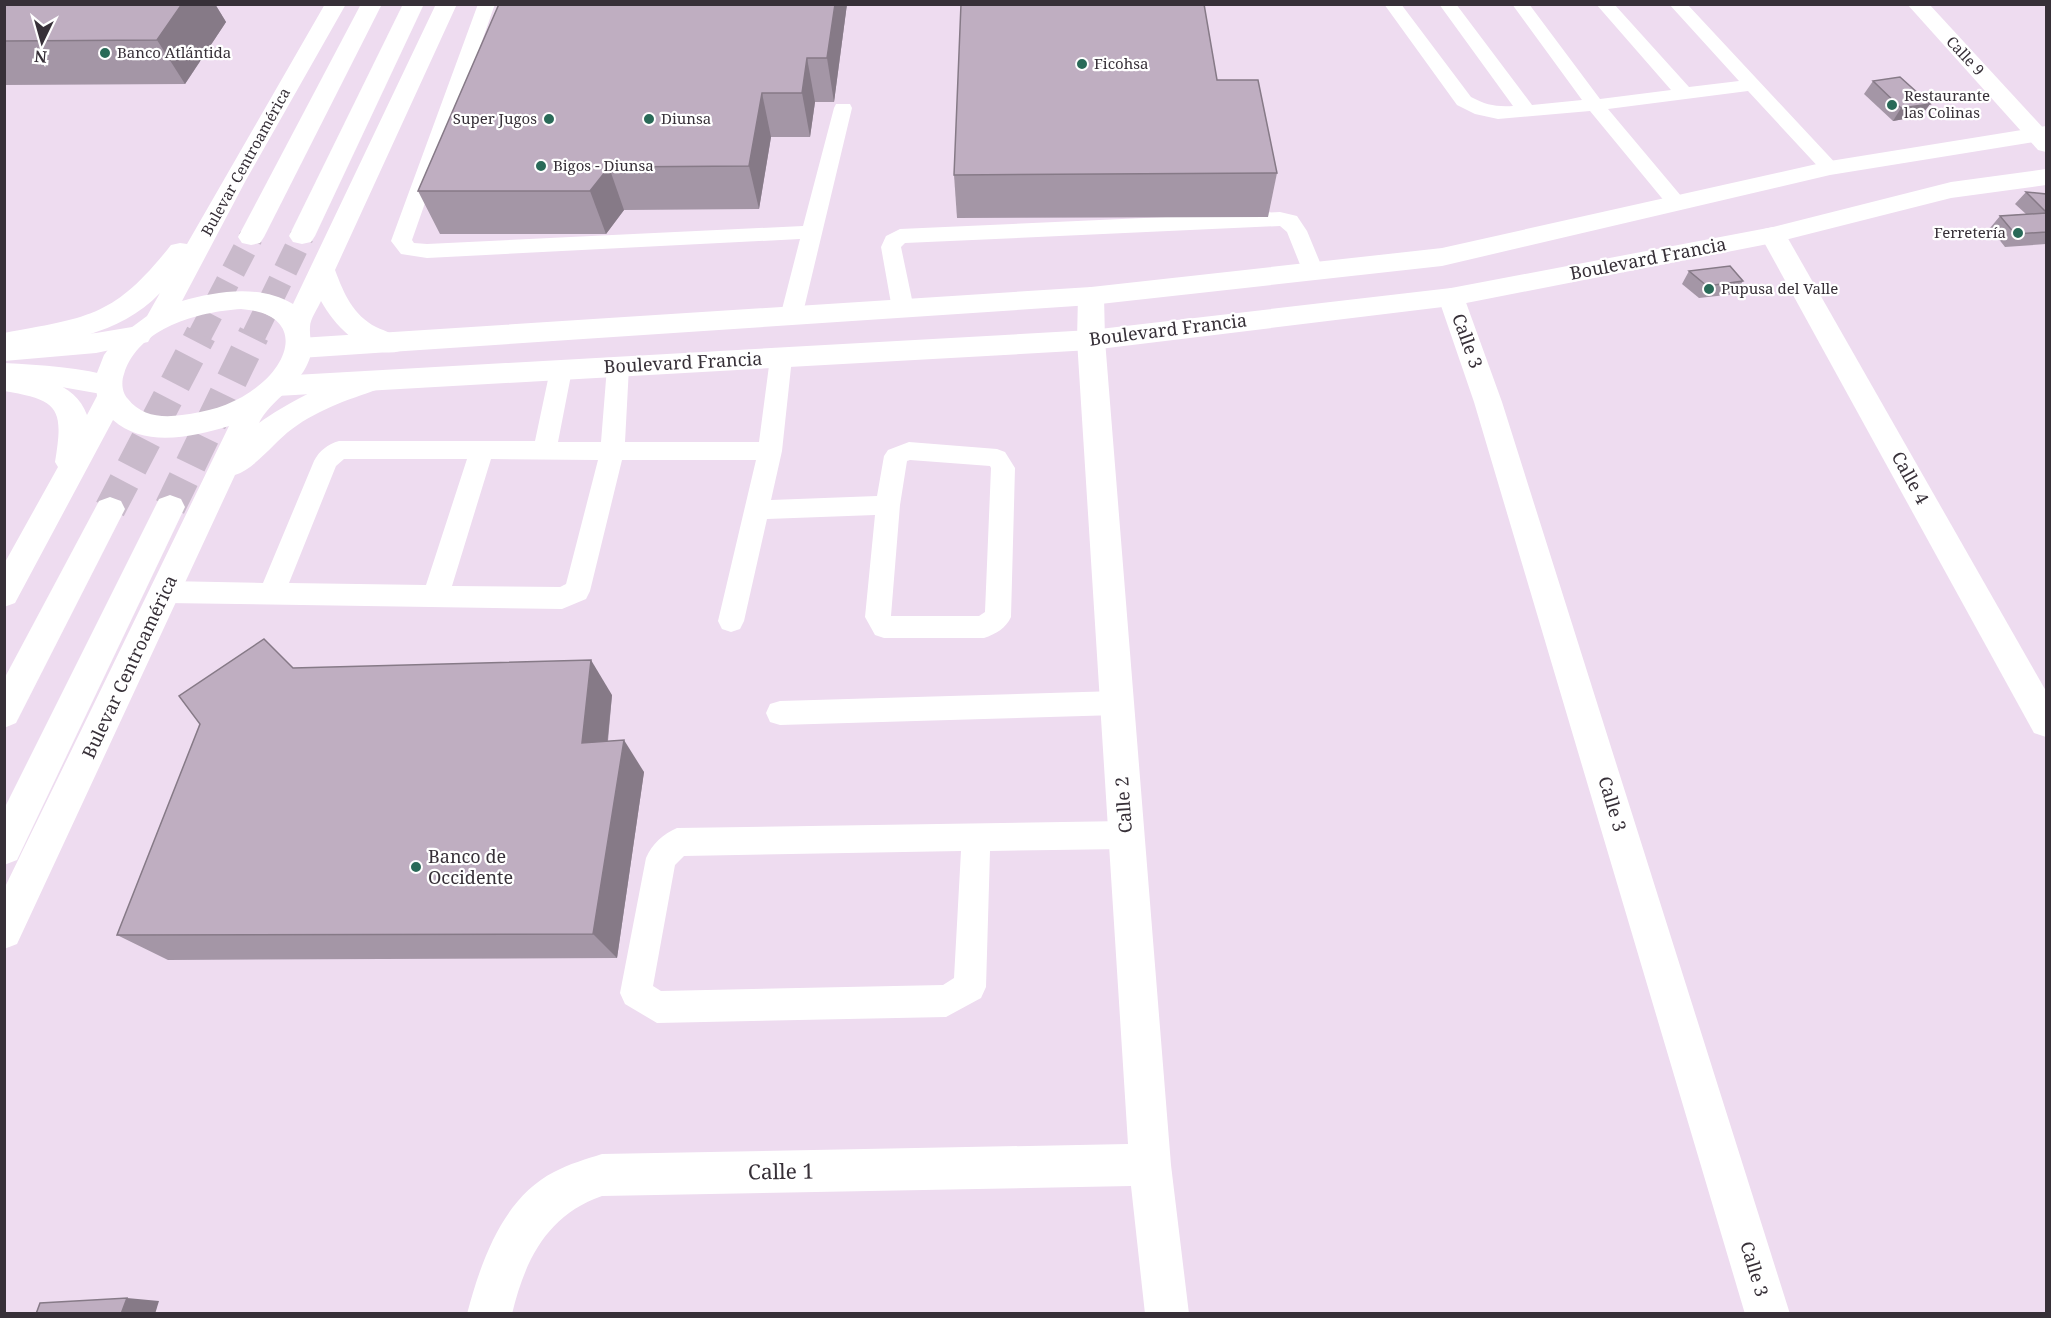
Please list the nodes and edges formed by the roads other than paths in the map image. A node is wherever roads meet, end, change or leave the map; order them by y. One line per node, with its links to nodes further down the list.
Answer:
1 (336, 4): 20 (street, Bulevar Centroamérica)
2 (372, 4): 24 (street)
3 (414, 4): 25 (street)
4 (447, 4): 26 (street)
5 (486, 4): 22 (lane)
6 (1392, 4): 16 (lane)
7 (1447, 4): 16 (lane)
8 (1520, 4): 14 (lane)
9 (1604, 4): 13 (lane)
10 (1677, 4): 12 (lane)
11 (1917, 4): 17 (street, Calle 9)
12 (1751, 85): 13 (lane); 18 (lane)
13 (1684, 94): 14 (lane)
14 (1595, 105): 16 (lane); 21 (lane)
15 (843, 108): 22 (lane)
16 (1526, 110)
17 (2044, 138): 18 (street, Boulevard Francia)
18 (1830, 168): 21 (street, Boulevard Francia)
19 (2046, 177): 23 (street, Boulevard Francia)
20 (234, 180): 32 (street, Bulevar Centroamérica); 35 (street)
21 (1677, 203): 27 (street, Boulevard Francia)
22 (812, 232): 31 (lane)
23 (1773, 235): 29 (street, Boulevard Francia); 64 (street, Calle 4)
24 (251, 237)
25 (302, 237)
26 (322, 269): 33 (street); 36 (street)
27 (1313, 272): 28 (street, Boulevard Francia); 30 (lane)
28 (1091, 296): 30 (street, Boulevard Francia); 34 (street, Calle 2)
29 (1451, 297): 34 (street, Boulevard Francia); 72 (street, Calle 3)
30 (903, 309): 31 (street, Boulevard Francia)
31 (791, 317): 36 (street, Boulevard Francia)
32 (148, 328): 33 (street); 37 (street); 44 (street)
33 (299, 337): 36 (street, Boulevard Francia); 45 (street)
34 (1091, 340): 38 (street, Boulevard Francia); 61 (street, Calle 2)
35 (4, 343)
36 (390, 344)
37 (4, 351)
38 (781, 358): 39 (street, Boulevard Francia); 49 (lane)
39 (618, 367): 40 (street, Boulevard Francia); 48 (lane)
40 (561, 370): 42 (street, Boulevard Francia); 46 (lane)
41 (4, 373): 44 (street)
42 (375, 380): 45 (street, Boulevard Francia); 51 (street)
43 (4, 381): 50 (street)
44 (109, 392): 45 (street); 50 (street)
45 (266, 394): 51 (street, Bulevar Centroamérica)
46 (545, 449): 47 (lane); 48 (lane)
47 (482, 450): 57 (lane); 59 (lane)
48 (612, 450): 49 (lane); 59 (lane)
49 (770, 451): 55 (lane)
50 (68, 477): 58 (street)
51 (219, 480): 56 (street, Bulevar Centroamérica)
52 (888, 505): 52 (lane); 55 (lane)
53 (170, 507): 67 (street, Bulevar Centroamérica)
54 (110, 509): 62 (street)
55 (757, 510): 60 (lane)
56 (166, 592): 57 (lane); 68 (street, Bulevar Centroamérica)
57 (272, 592): 59 (lane)
58 (4, 594)
59 (436, 595)
60 (731, 621)
61 (1117, 704): 63 (lane); 65 (street, Calle 2)
62 (4, 713)
63 (780, 713)
64 (2046, 722)
65 (1126, 835): 66 (lane); 69 (street, Calle 2)
66 (976, 837): 66 (lane)
67 (4, 848)
68 (4, 930)
69 (1150, 1165): 70 (street, Calle 1); 71 (street, Calle 2)
70 (489, 1314)
71 (1167, 1314)
72 (1768, 1314)

